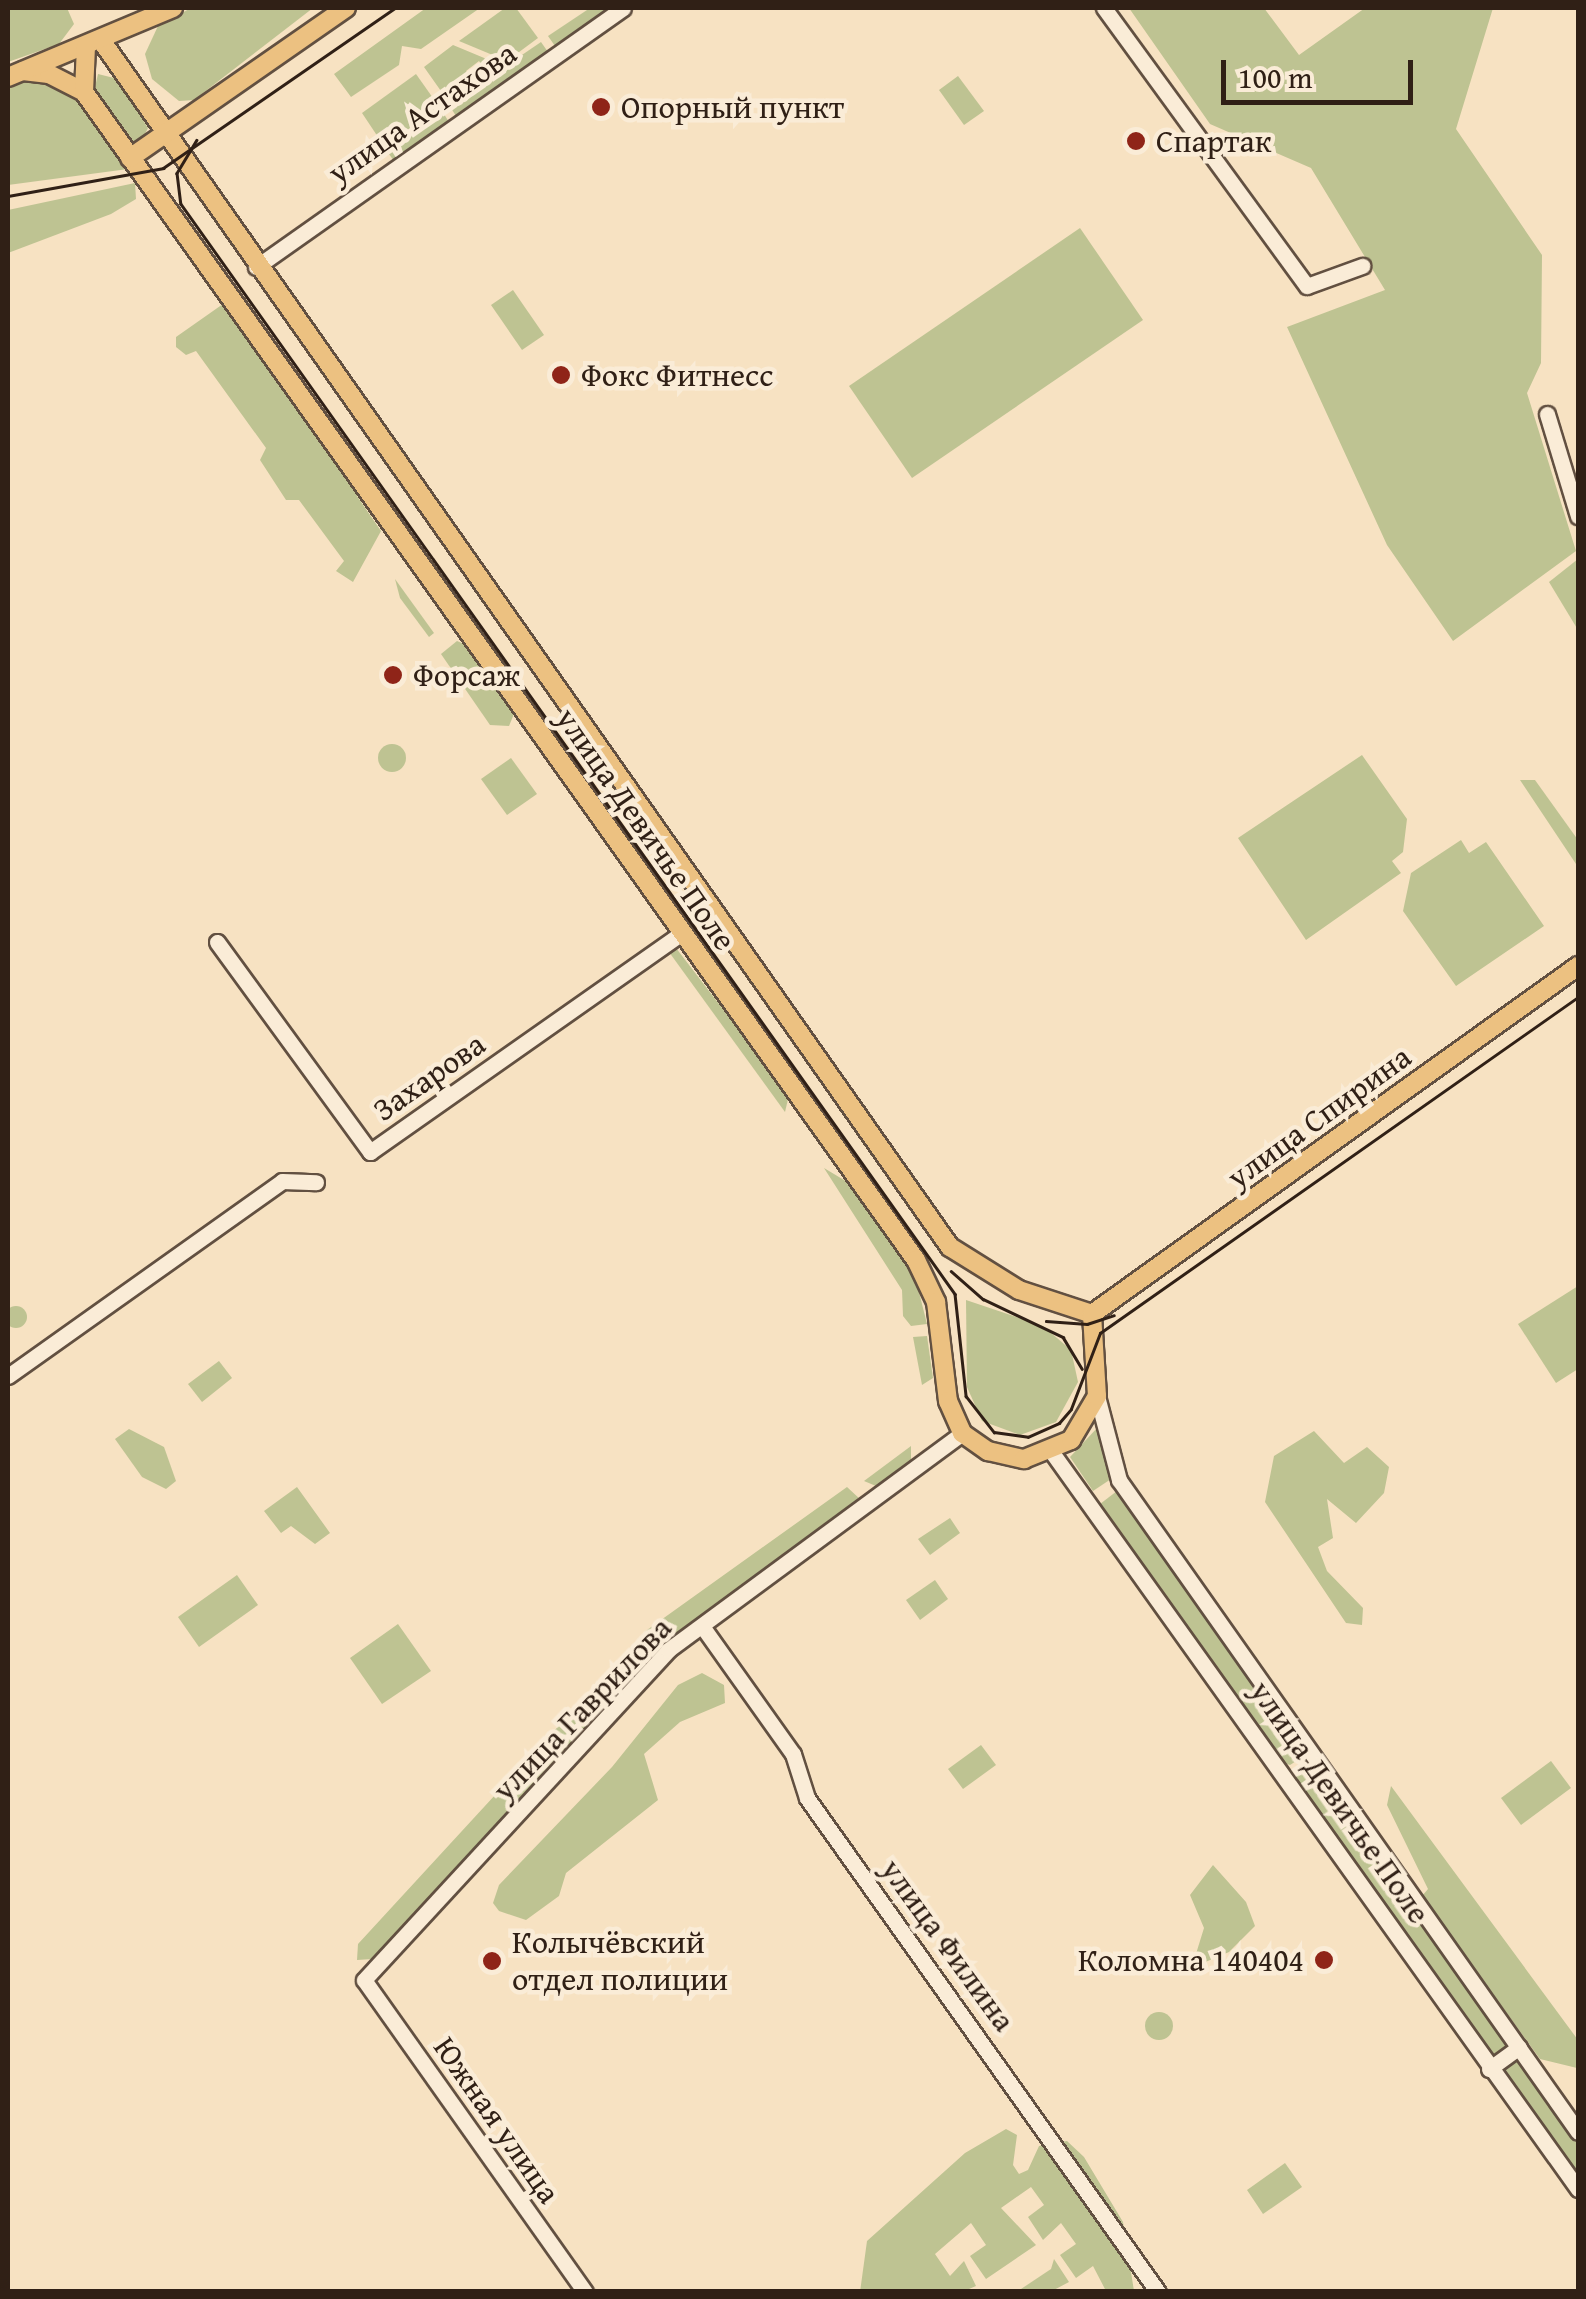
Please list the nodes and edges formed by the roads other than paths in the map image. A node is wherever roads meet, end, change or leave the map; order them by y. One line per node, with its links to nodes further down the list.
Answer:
1 (173, 8): 5 (main road)
2 (343, 8): 8 (main road)
3 (623, 8): 12 (street, улица Астахова)
4 (1104, 8): 11 (street)
5 (93, 44): 6 (main road); 7 (main road); 8 (main road, улица Девичье Поле)
6 (15, 74): 7 (main road)
7 (84, 92): 10 (main road, улица Девичье Поле)
8 (162, 135): 9 (main road, улица Девичье Поле); 10 (main road)
9 (175, 151): 10 (main road); 12 (main road, улица Девичье Поле)
10 (130, 158): 15 (main road, улица Девичье Поле)
11 (1362, 266)
12 (256, 267): 19 (main road, улица Девичье Поле)
13 (1547, 414): 14 (street)
14 (1578, 516)
15 (682, 932): 16 (street, Захарова); 22 (main road, улица Девичье Поле)
16 (217, 942)
17 (1578, 966): 19 (main road, улица Спирина)
18 (316, 1182): 20 (street)
19 (1092, 1314): 21 (main road, улица Девичье Поле)
20 (8, 1376)
21 (1097, 1396): 23 (main road); 25 (street, улица Девичье Поле)
22 (962, 1433): 23 (main road); 24 (street, улица Гаврилова)
23 (1050, 1451): 26 (street, улица Девичье Поле)
24 (702, 1626): 27 (street, улица Гаврилова); 33 (street, улица Филина)
25 (1313, 1754): 26 (street); 28 (street, улица Девичье Поле)
26 (1284, 1774): 29 (street, улица Девичье Поле)
27 (364, 1980): 32 (street, Южная улица)
28 (1519, 2047): 29 (street); 30 (street, улица Девичье Поле)
29 (1490, 2069): 31 (street, улица Девичье Поле)
30 (1578, 2132)
31 (1578, 2189)
32 (585, 2292)
33 (1158, 2292)

